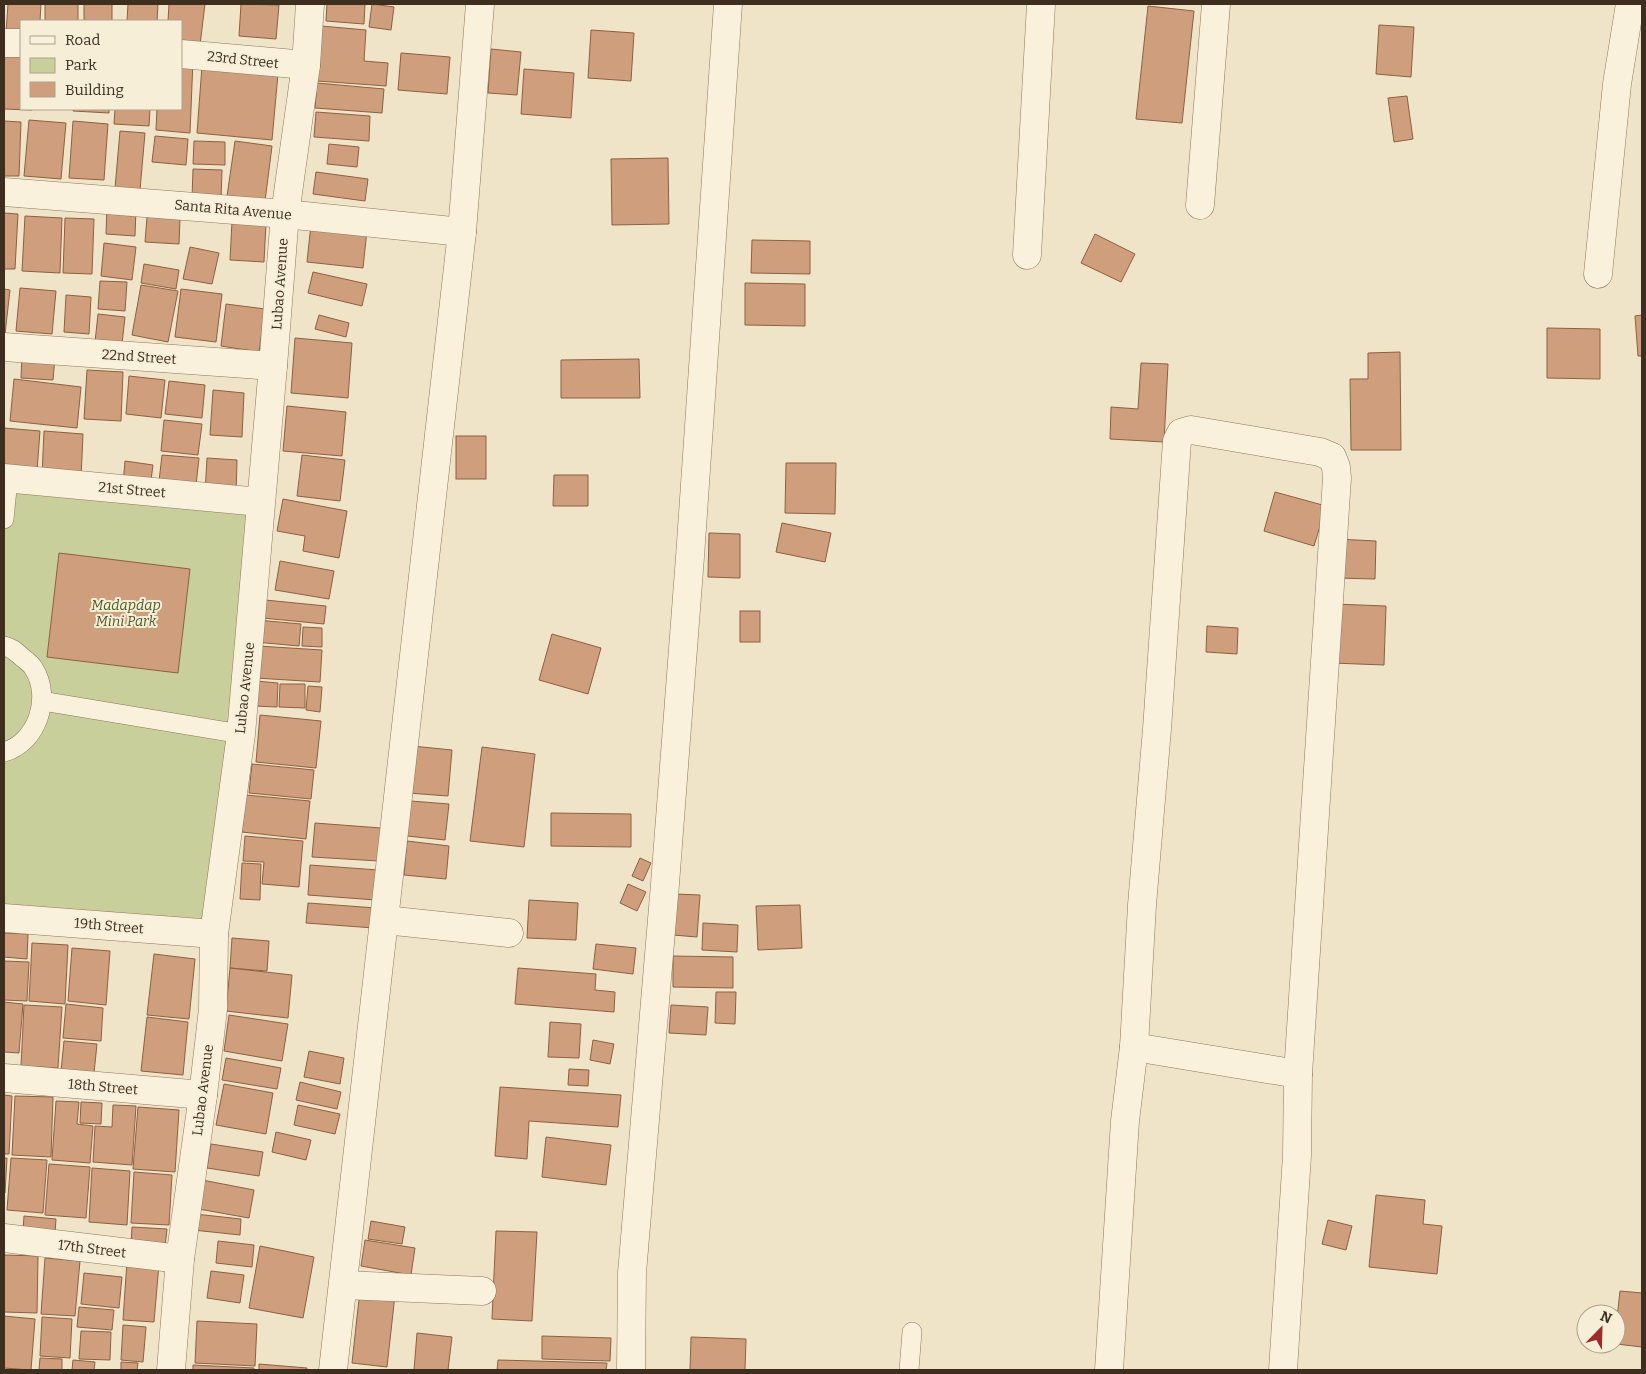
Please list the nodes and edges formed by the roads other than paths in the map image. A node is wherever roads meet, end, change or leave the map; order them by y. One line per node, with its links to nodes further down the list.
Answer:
1 (310, 4): 10 (street, Lubao Avenue)
2 (480, 4): 14 (street)
3 (728, 4): 41 (street)
4 (1041, 4): 15 (street)
5 (1216, 4): 12 (street)
6 (1630, 4): 16 (street)
7 (4, 43): 8 (street)
8 (20, 43)
9 (182, 54): 10 (street, 23rd Street)
10 (306, 65): 13 (street, Lubao Avenue)
11 (4, 192): 13 (street, Santa Rita Avenue)
12 (1200, 205)
13 (285, 214): 14 (street, Santa Rita Avenue); 18 (street, Lubao Avenue)
14 (462, 232): 27 (street)
15 (1027, 255)
16 (1598, 274)
17 (4, 347): 18 (street, 22nd Street)
18 (274, 366): 20 (street, Lubao Avenue)
19 (6, 479): 20 (street, 21st Street); 21 (lane)
20 (260, 502): 24 (street, Lubao Avenue)
21 (4, 519)
22 (4, 646): 23 (lane)
23 (42, 701): 24 (lane); 25 (lane)
24 (241, 734): 29 (street, Lubao Avenue)
25 (4, 752)
26 (4, 918): 29 (street, 19th Street)
27 (385, 920): 28 (street); 36 (street)
28 (509, 933)
29 (214, 934): 33 (street, Lubao Avenue)
30 (1134, 1047): 31 (street); 31 (street); 43 (street)
31 (1298, 1074): 44 (street)
32 (4, 1078): 33 (street, 18th Street)
33 (203, 1095): 35 (street, Lubao Avenue)
34 (4, 1238): 35 (street, 17th Street)
35 (180, 1259): 39 (street, Lubao Avenue)
36 (344, 1285): 37 (street); 40 (street)
37 (482, 1291)
38 (912, 1332): 42 (lane)
39 (171, 1370)
40 (333, 1370)
41 (631, 1370)
42 (909, 1370)
43 (1110, 1370)
44 (1283, 1370)

